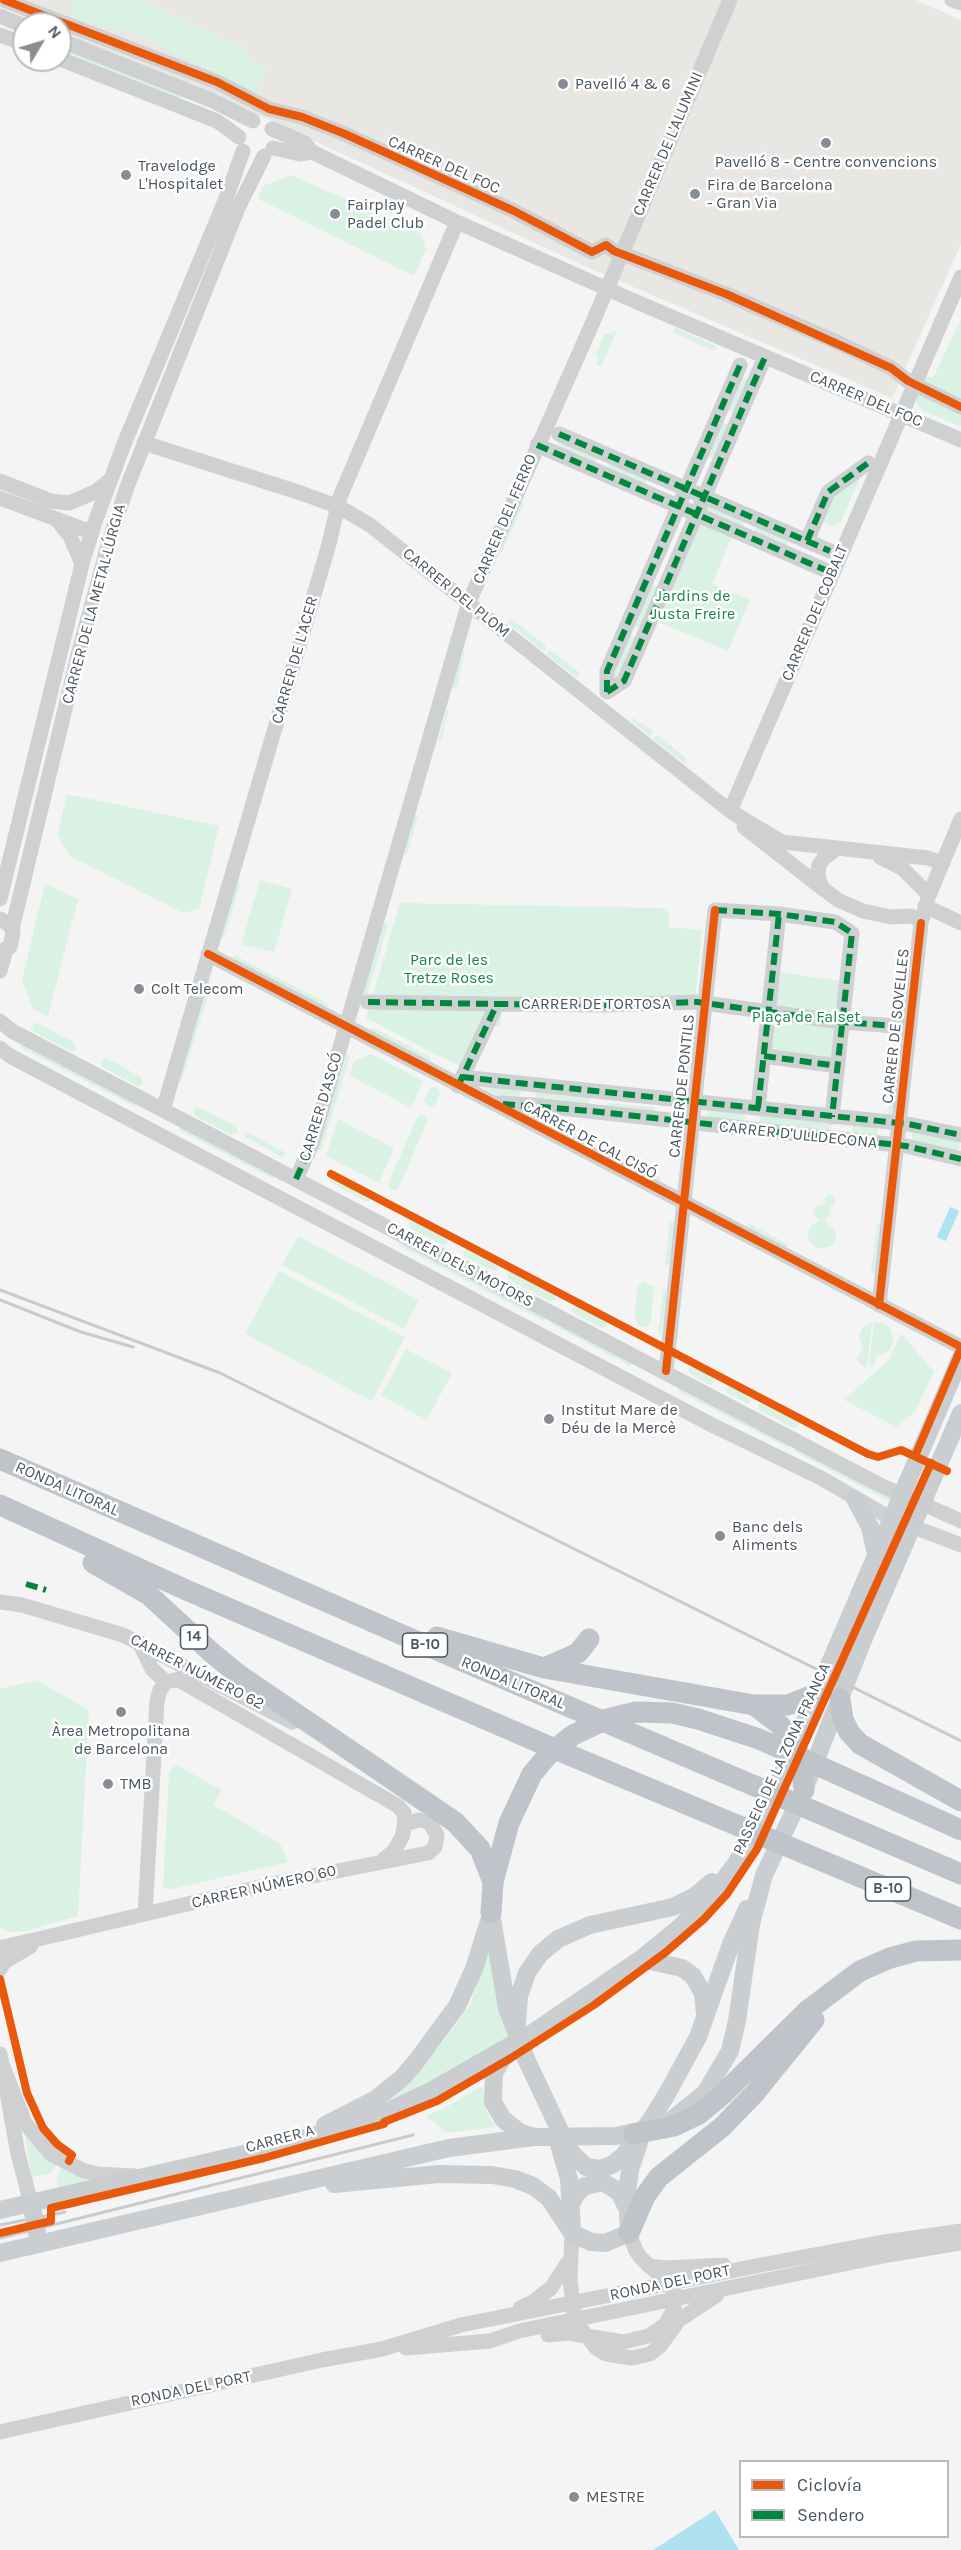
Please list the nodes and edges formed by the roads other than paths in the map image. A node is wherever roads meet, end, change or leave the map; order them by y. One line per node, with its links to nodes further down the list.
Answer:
1 (4, 0): 13 (street, CARRER DEL FOC)
2 (730, 0): 16 (street, CARRER DE L'ALUMINI)
3 (952, 0): 4 (street)
4 (961, 3)
5 (72, 45): 7 (street)
6 (72, 63): 9 (street)
7 (253, 121): 8 (street); 9 (street)
8 (278, 131): 10 (street); 11 (street, CARRER DEL FOC)
9 (241, 144): 10 (street); 34 (street, CARRER DE LA METAL·LÚRGIA)
10 (268, 152): 11 (street, CARRER DEL FOC); 25 (street, CARRER DE LA METAL·LÚRGIA)
11 (312, 152): 12 (street, CARRER DEL FOC)
12 (457, 222): 16 (street, CARRER DEL FOC); 42 (street, CARRER DE L'ACER)
13 (610, 248)
14 (632, 257): 19 (street, CARRER DEL FOC)
15 (961, 277): 21 (street, CARRER DEL COBALT)
16 (606, 288): 17 (street, CARRER DEL FOC); 26 (street, CARRER DEL FERRO)
17 (765, 357): 21 (street, CARRER DEL FOC); 22 (street)
18 (740, 365): 20 (street)
19 (961, 407)
20 (718, 414): 22 (street); 28 (street)
21 (901, 414): 24 (street, CARRER DEL FOC); 56 (street, CARRER DEL COBALT)
22 (737, 422): 30 (street)
23 (559, 434): 27 (street)
24 (961, 440)
25 (144, 443): 35 (street, CARRER DE LA METAL·LÚRGIA); 42 (street, CARRER DEL PLOM)
26 (537, 445): 31 (street); 59 (street, CARRER DEL FERRO)
27 (605, 454): 31 (street); 32 (street)
28 (699, 458): 30 (street); 36 (street)
29 (868, 463): 48 (street)
30 (717, 467): 38 (street)
31 (599, 471): 37 (street)
32 (656, 476): 36 (street); 37 (street)
33 (0, 481): 40 (street)
34 (109, 481): 40 (street); 46 (street, CARRER DE LA METAL·LÚRGIA)
35 (127, 487): 46 (street); 55 (street, CARRER DE LA METAL·LÚRGIA)
36 (686, 489): 38 (street); 41 (street)
37 (649, 492): 41 (street)
38 (704, 497): 43 (street); 44 (street)
39 (0, 498): 45 (street)
40 (51, 501): 46 (street)
41 (679, 505): 43 (street); 49 (street)
42 (339, 507): 59 (street, CARRER DEL PLOM); 75 (street, CARRER DE L'ACER)
43 (697, 513): 47 (street); 52 (street)
44 (752, 518): 47 (street); 48 (street)
45 (57, 520): 46 (street); 54 (street)
46 (92, 525): 50 (street, CARRER DE LA METAL·LÚRGIA)
47 (745, 534): 53 (street)
48 (802, 539): 51 (street); 53 (street)
49 (662, 544): 52 (street); 57 (street)
50 (87, 547): 54 (street, CARRER DE LA METAL·LÚRGIA); 55 (street)
51 (830, 551)
52 (681, 552): 58 (street)
53 (789, 554): 56 (street)
54 (82, 564): 69 (street, CARRER DE LA METAL·LÚRGIA)
55 (101, 567): 73 (street, CARRER DE LA METAL·LÚRGIA)
56 (832, 573): 62 (street, CARRER DEL COBALT)
57 (648, 577): 58 (street); 60 (street)
58 (666, 584): 61 (street)
59 (469, 602): 62 (street, CARRER DEL PLOM); 68 (street, CARRER DEL FERRO)
60 (627, 626): 61 (street); 61 (street)
61 (645, 634)
62 (730, 812): 64 (street); 67 (street)
63 (961, 819): 66 (street, CARRER DE SOVELLES)
64 (836, 849): 65 (street); 67 (street)
65 (870, 852): 66 (street); 70 (street)
66 (943, 863): 70 (street, CARRER DE SOVELLES)
67 (822, 888): 70 (street)
68 (384, 896): 83 (street, CARRER D'ASCÓ)
69 (0, 899)
70 (925, 907): 72 (street); 84 (street, CARRER DE SOVELLES)
71 (779, 914): 78 (street, CARRER DE PONTILS); 80 (street); 82 (street)
72 (961, 923)
73 (6, 924): 74 (street, CARRER DE LA METAL·LÚRGIA)
74 (3, 951): 76 (street)
75 (208, 954): 83 (street, CARRER DE CAL CISÓ); 94 (street, CARRER DE L'ACER)
76 (0, 972)
77 (368, 1002): 79 (street, CARRER DE TORTOSA)
78 (705, 1003): 79 (street, CARRER DE TORTOSA); 80 (street, CARRER DE TORTOSA); 95 (street, CARRER DE PONTILS)
79 (497, 1004): 88 (street, CARRER DE TORTOSA)
80 (769, 1012): 82 (street, CARRER DE TORTOSA); 86 (street)
81 (0, 1021): 94 (street, CARRER DELS MOTORS)
82 (842, 1022): 84 (street, CARRER DE TORTOSA); 87 (street)
83 (345, 1027): 88 (street, CARRER DE CAL CISÓ); 101 (street, CARRER D'ASCÓ)
84 (910, 1027): 99 (street, CARRER DE SOVELLES)
85 (0, 1048): 110 (street, CARRER DELS MOTORS)
86 (764, 1056): 87 (street); 93 (street)
87 (838, 1066): 97 (street)
88 (460, 1081): 89 (street, CARRER D'ULLDECONA); 91 (street, CARRER DE CAL CISÓ)
89 (525, 1083): 90 (street, CARRER D'ULLDECONA); 92 (street)
90 (598, 1092): 95 (street, CARRER D'ULLDECONA); 96 (street)
91 (491, 1103): 92 (street, CARRER D'ULLDECONA); 102 (street, CARRER DE CAL CISÓ)
92 (521, 1104): 96 (street, CARRER D'ULLDECONA)
93 (758, 1108): 95 (street, CARRER D'ULLDECONA); 97 (street, CARRER D'ULLDECONA)
94 (163, 1110): 101 (street, CARRER DELS MOTORS)
95 (692, 1111): 96 (street, CARRER D'ULLDECONA); 99 (street, CARRER D'ULLDECONA); 102 (street, CARRER DE PONTILS)
96 (595, 1112)
97 (832, 1117): 99 (street, CARRER D'ULLDECONA)
98 (961, 1135): 99 (street, CARRER D'ULLDECONA)
99 (898, 1136): 100 (street, CARRER D'ULLDECONA); 103 (street, CARRER DE SOVELLES)
100 (961, 1159)
101 (296, 1179): 106 (street, CARRER DELS MOTORS)
102 (683, 1203): 103 (street, CARRER DE CAL CISÓ); 106 (street, CARRER DE PONTILS)
103 (879, 1305): 104 (street, CARRER DE CAL CISÓ)
104 (961, 1347)
105 (961, 1357): 109 (main road, PASSEIG DE LA ZONA FRANCA)
106 (666, 1371): 109 (street, CARRER DELS MOTORS)
107 (961, 1413): 111 (main road, PASSEIG DE LA ZONA FRANCA)
108 (0, 1459): 119 (highway, RONDA LITORAL / B-10)
109 (902, 1495): 111 (street, CARRER DELS MOTORS); 114 (main road, PASSEIG DE LA ZONA FRANCA)
110 (855, 1499): 114 (street, CARRER DELS MOTORS); 118 (main road)
111 (922, 1505): 115 (street, CARRER DELS MOTORS); 116 (main road, PASSEIG DE LA ZONA FRANCA)
112 (0, 1506): 142 (highway, B-10)
113 (0, 1513): 130 (highway, 14)
114 (890, 1518): 116 (street, CARRER DELS MOTORS); 118 (main road, PASSEIG DE LA ZONA FRANCA)
115 (961, 1521)
116 (912, 1527): 117 (street, CARRER DELS MOTORS); 127 (main road, PASSEIG DE LA ZONA FRANCA)
117 (961, 1545)
118 (876, 1554): 126 (main road, PASSEIG DE LA ZONA FRANCA)
119 (270, 1576): 123 (highway); 137 (highway, RONDA LITORAL / B-10)
120 (0, 1602): 122 (street, CARRER NÚMERO 62)
121 (589, 1639): 123 (highway)
122 (139, 1642): 124 (street, CARRER NÚMERO 62); 125 (street)
123 (544, 1668): 128 (highway)
124 (193, 1669): 125 (street); 130 (street, CARRER NÚMERO 62)
125 (172, 1681): 133 (street); 140 (street)
126 (818, 1693): 128 (highway); 129 (main road, PASSEIG DE LA ZONA FRANCA)
127 (840, 1699): 131 (main road, PASSEIG DE LA ZONA FRANCA); 132 (highway)
128 (754, 1705): 129 (highway)
129 (794, 1746): 131 (highway); 135 (main road, PASSEIG DE LA ZONA FRANCA)
130 (381, 1773): 139 (highway)
131 (804, 1790): 138 (main road, PASSEIG DE LA ZONA FRANCA)
132 (961, 1801)
133 (405, 1824): 136 (street); 136 (street, CARRER NÚMERO 60)
134 (961, 1830): 139 (highway)
135 (741, 1857): 147 (main road, CARRER A); 151 (main road)
136 (383, 1860): 140 (street, CARRER NÚMERO 60)
137 (961, 1874)
138 (764, 1875): 150 (main road); 153 (main road, PASSEIG DE LA ZONA FRANCA)
139 (493, 1882): 141 (highway)
140 (145, 1914): 144 (street, CARRER NÚMERO 60)
141 (491, 1914): 151 (main road); 158 (main road)
142 (961, 1919)
143 (0, 1935): 144 (street, CARRER NÚMERO 60)
144 (50, 1936): 145 (street, CARRER NÚMERO 60); 148 (street, CARRER NÚMERO 60)
145 (0, 1948)
146 (961, 1950): 149 (highway)
147 (641, 1959): 150 (main road); 151 (main road, CARRER A)
148 (0, 1969)
149 (852, 1976): 153 (highway); 167 (highway)
150 (705, 2019): 155 (main road)
151 (515, 2047): 154 (main road); 157 (main road); 158 (main road, CARRER A)
152 (1, 2059): 159 (street); 162 (street)
153 (708, 2099): 156 (highway)
154 (552, 2117): 155 (main road); 161 (main road)
155 (651, 2120): 163 (main road)
156 (634, 2134): 157 (main road)
157 (534, 2138): 160 (main road)
158 (274, 2147): 159 (main road, CARRER A)
159 (144, 2176): 162 (main road, CARRER A)
160 (225, 2200): 166 (main road); 168 (main road)
161 (572, 2202): 163 (main road); 166 (main road)
162 (31, 2203): 164 (main road, CARRER A); 168 (main road)
163 (626, 2208): 167 (main road)
164 (0, 2210)
165 (961, 2231): 172 (street, RONDA DEL PORT)
166 (572, 2233): 167 (main road); 171 (street)
167 (630, 2233): 173 (street)
168 (39, 2243): 170 (main road)
169 (961, 2243): 175 (street, RONDA DEL PORT)
170 (0, 2253)
171 (571, 2256): 177 (street); 178 (street)
172 (766, 2264): 173 (street); 174 (street, RONDA DEL PORT)
173 (649, 2266): 174 (street)
174 (669, 2284): 176 (street); 177 (street, RONDA DEL PORT)
175 (740, 2286): 176 (street, RONDA DEL PORT); 180 (street)
176 (675, 2300): 179 (street, RONDA DEL PORT); 180 (street)
177 (571, 2303): 178 (street, RONDA DEL PORT); 179 (street)
178 (499, 2318): 182 (street, RONDA DEL PORT)
179 (575, 2321): 180 (street); 181 (street, RONDA DEL PORT)
180 (584, 2334): 181 (street)
181 (490, 2340): 182 (street, RONDA DEL PORT)
182 (382, 2349): 183 (street, RONDA DEL PORT)
183 (0, 2432)

